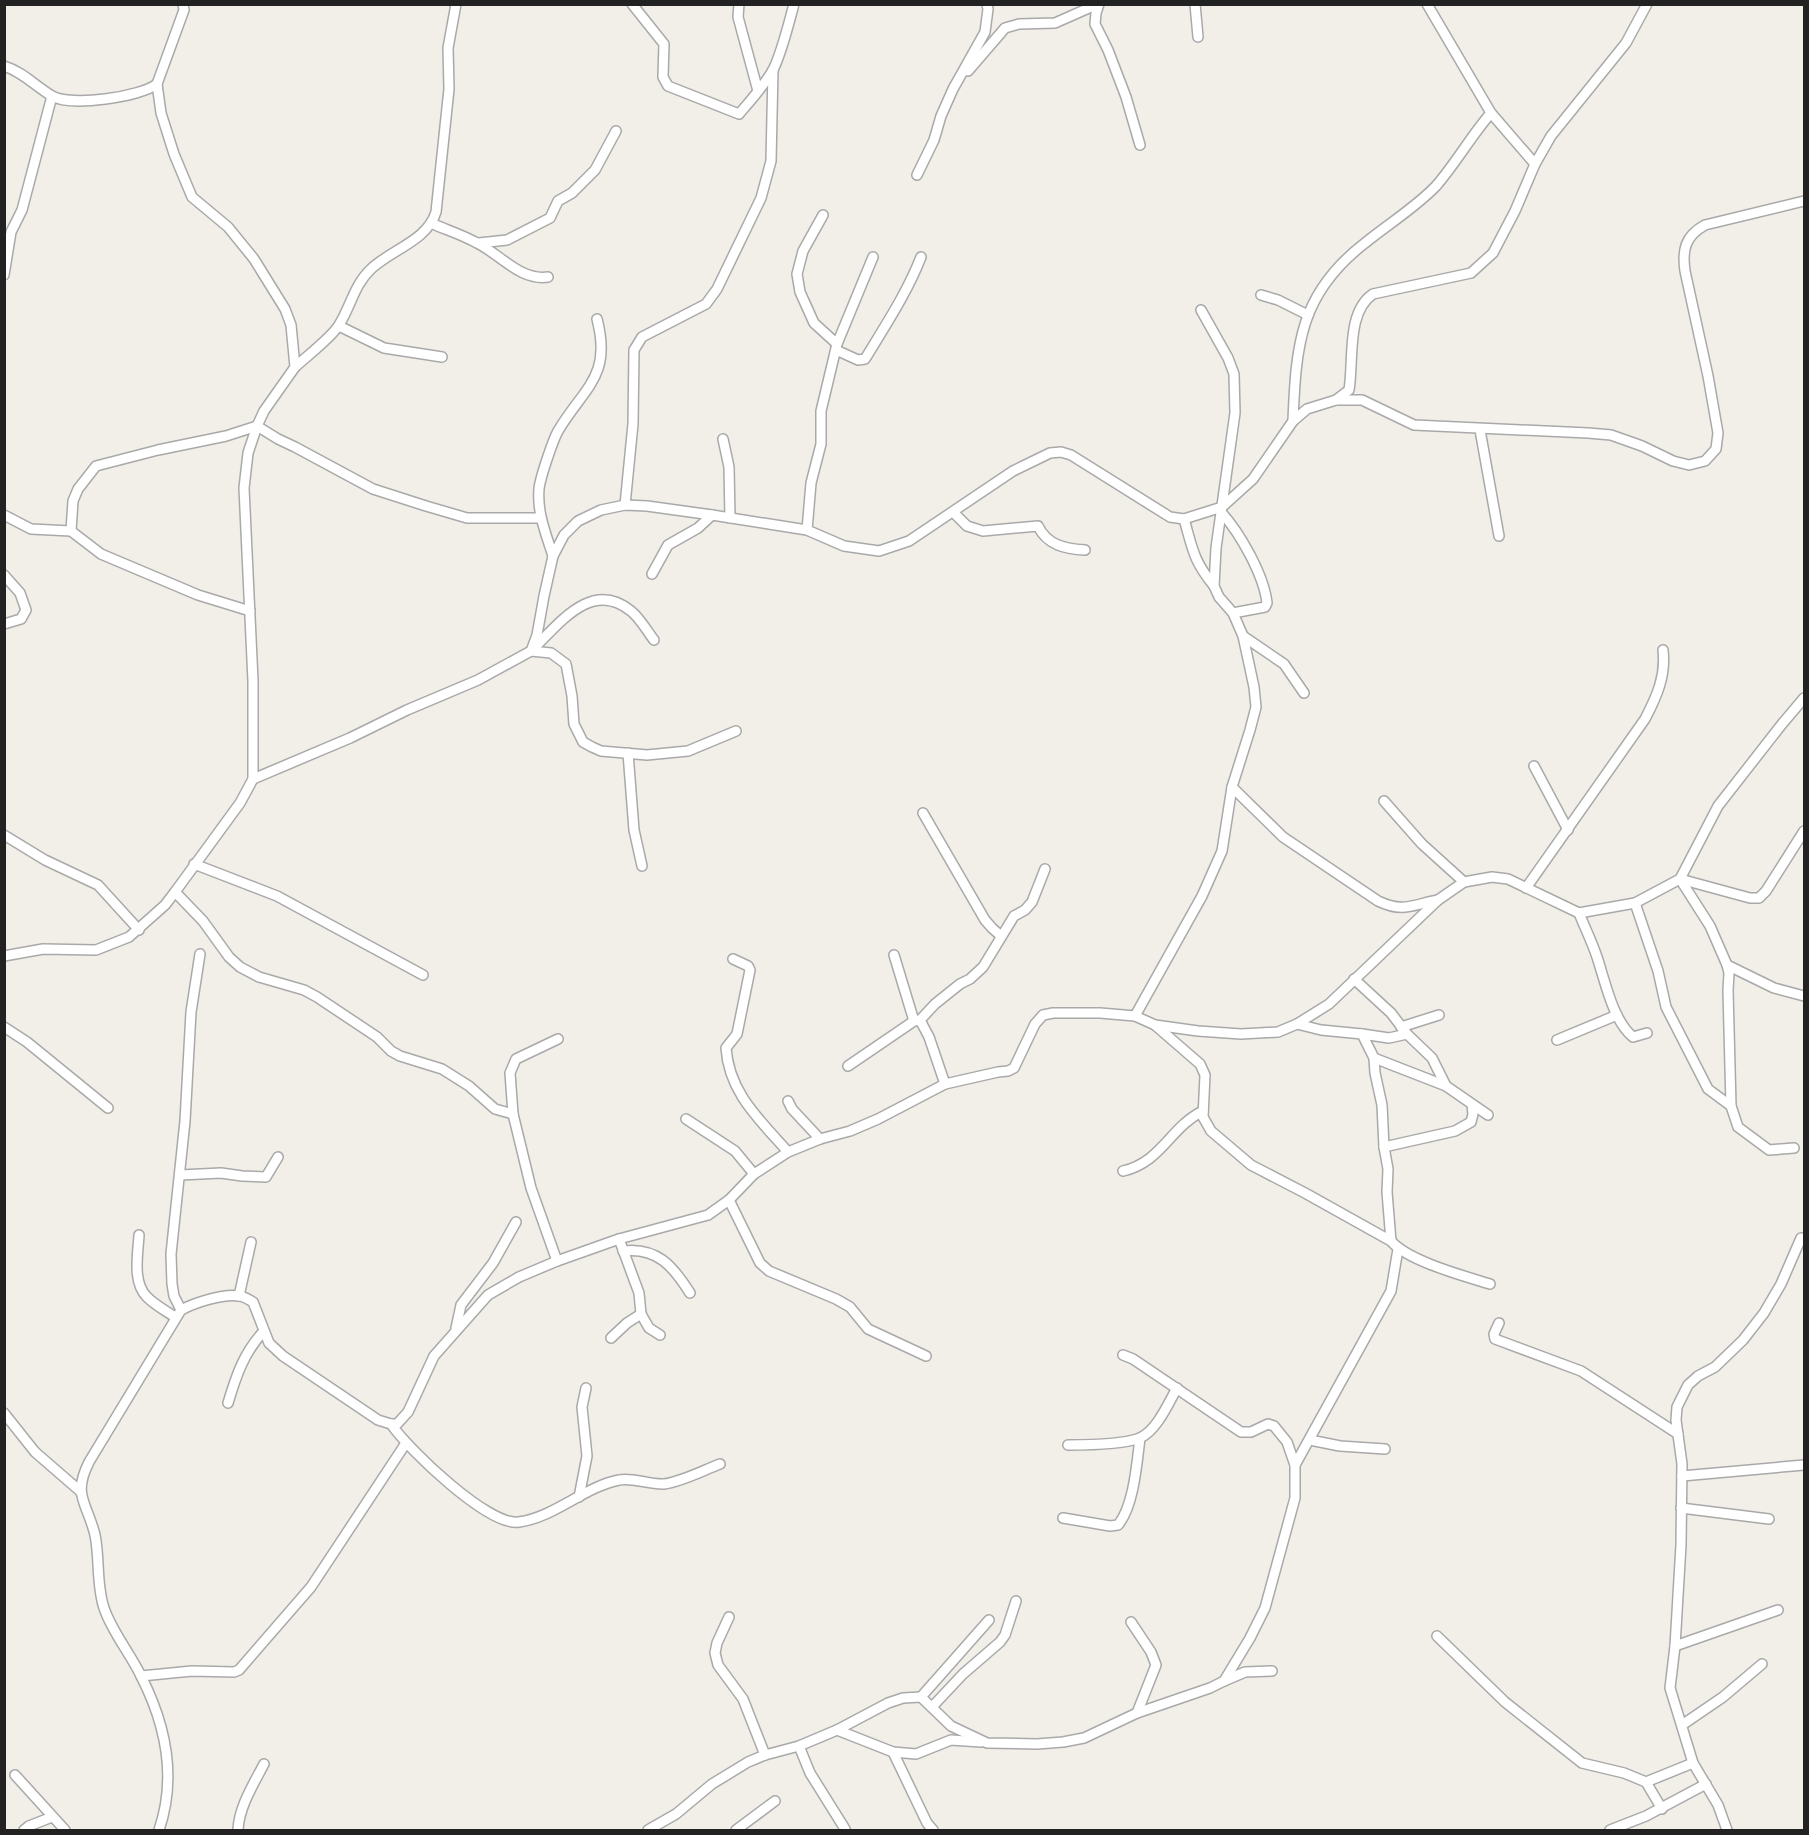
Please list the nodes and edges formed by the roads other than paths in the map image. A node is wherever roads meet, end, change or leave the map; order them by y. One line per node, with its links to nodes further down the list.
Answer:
1 (183, 4): 14 (street)
2 (456, 4): 25 (street)
3 (632, 4): 16 (street)
4 (739, 4): 16 (street)
5 (794, 4): 13 (street)
6 (987, 4): 15 (street)
7 (1099, 4): 15 (street); 20 (street)
8 (1195, 4): 11 (street)
9 (1427, 4): 18 (street)
10 (1647, 4): 21 (street)
11 (1198, 37)
12 (4, 66): 17 (street)
13 (773, 70): 16 (street); 44 (street)
14 (157, 84): 17 (street); 38 (street)
15 (953, 89): 22 (street)
16 (758, 91)
17 (52, 96): 29 (street)
18 (1491, 113): 21 (street); 33 (street)
19 (616, 132): 26 (street)
20 (1140, 145)
21 (1535, 164): 39 (street)
22 (917, 176)
23 (1804, 201): 42 (street)
24 (823, 215): 36 (street)
25 (433, 224): 26 (street); 35 (street)
26 (479, 243): 30 (street)
27 (873, 257): 36 (street)
28 (921, 258): 36 (street)
29 (4, 275)
30 (548, 277)
31 (1261, 295): 33 (street)
32 (1200, 310): 45 (street)
33 (1308, 315): 40 (street)
34 (597, 319): 49 (street)
35 (339, 326): 37 (street); 38 (street)
36 (836, 347): 53 (street)
37 (442, 357)
38 (295, 367): 41 (street)
39 (1336, 400): 40 (street); 42 (street)
40 (1293, 420): 45 (street)
41 (257, 426): 49 (street); 54 (street); 61 (street)
42 (1480, 429): 55 (street)
43 (723, 439): 50 (street)
44 (625, 505): 47 (street); 57 (street)
45 (1221, 510): 51 (street); 60 (street); 62 (street)
46 (953, 512): 51 (street); 53 (street); 56 (street)
47 (712, 515): 50 (street); 58 (street)
48 (7, 516): 52 (street); 54 (street)
49 (540, 518): 57 (street)
50 (730, 518): 53 (street)
51 (1184, 519): 60 (street)
52 (4, 529)
53 (807, 530)
54 (71, 531): 61 (street)
55 (1498, 536)
56 (1085, 550)
57 (554, 556): 67 (street)
58 (652, 574)
59 (4, 575): 63 (street)
60 (1214, 586): 62 (street)
61 (250, 611): 73 (street)
62 (1233, 613): 64 (street)
63 (4, 624)
64 (1243, 636): 68 (street); 74 (street)
65 (654, 640): 67 (street)
66 (1663, 650): 77 (street)
67 (531, 651): 71 (street); 73 (street)
68 (1304, 693)
69 (1804, 698): 83 (street)
70 (736, 731): 71 (street)
71 (628, 753): 81 (street)
72 (1534, 766): 77 (street)
73 (253, 779): 80 (street)
74 (1232, 787): 87 (street); 102 (street)
75 (1384, 801): 84 (street)
76 (923, 813): 91 (street)
77 (1568, 830): 85 (street)
78 (1804, 831): 83 (street)
79 (4, 835): 90 (street)
80 (194, 864): 86 (street); 97 (street)
81 (642, 866)
82 (1046, 868): 91 (street)
83 (1680, 879): 88 (street); 96 (street)
84 (1464, 882): 85 (street); 87 (street)
85 (1526, 888): 89 (street)
86 (175, 892): 90 (street); 121 (street)
87 (1438, 900): 98 (street)
88 (1635, 903): 89 (street); 118 (street)
89 (1579, 914): 101 (street)
90 (139, 930): 94 (street)
91 (1001, 936): 103 (street)
92 (200, 954): 131 (street)
93 (894, 955): 103 (street)
94 (4, 956)
95 (733, 959): 127 (street)
96 (1727, 965): 99 (street); 118 (street)
97 (423, 975)
98 (1354, 979): 104 (street); 107 (street)
99 (1804, 996)
100 (1440, 1015): 107 (street)
101 (1617, 1015): 109 (street); 111 (street)
102 (1136, 1016): 105 (street); 114 (street)
103 (917, 1021): 113 (street); 114 (street)
104 (1297, 1024): 105 (street); 108 (street)
105 (1155, 1025): 120 (street)
106 (4, 1028): 119 (street)
107 (1404, 1031): 108 (street); 115 (street)
108 (1362, 1034): 112 (street)
109 (1647, 1034)
110 (558, 1039): 121 (street)
111 (1557, 1040)
112 (1374, 1058): 115 (street); 125 (street)
113 (848, 1066)
114 (945, 1084): 124 (street)
115 (1446, 1086): 117 (street)
116 (788, 1101): 124 (street)
117 (1472, 1105): 122 (street); 125 (street)
118 (1731, 1106): 126 (street)
119 (108, 1108)
120 (1203, 1111): 129 (street); 137 (street)
121 (513, 1114): 141 (street)
122 (1488, 1115)
123 (686, 1119): 130 (street)
124 (820, 1139): 127 (street)
125 (1384, 1147): 137 (street)
126 (1794, 1148)
127 (788, 1152): 130 (street)
128 (278, 1157): 131 (street)
129 (1123, 1171)
130 (754, 1174): 132 (street)
131 (180, 1175): 145 (street)
132 (729, 1200): 136 (street); 153 (street)
133 (516, 1222): 148 (street)
134 (139, 1235): 145 (street)
135 (1801, 1238): 159 (street)
136 (619, 1239): 140 (street); 141 (street)
137 (1391, 1241): 139 (street)
138 (251, 1242): 144 (street)
139 (1398, 1249): 142 (street); 161 (street)
140 (623, 1251): 143 (street); 146 (street)
141 (557, 1261): 148 (street)
142 (1490, 1284)
143 (690, 1293)
144 (239, 1296): 145 (street); 149 (street)
145 (178, 1314): 169 (street)
146 (641, 1314): 150 (street); 151 (street)
147 (1499, 1323): 159 (street)
148 (456, 1329): 158 (street)
149 (264, 1331): 156 (street); 158 (street)
150 (660, 1335)
151 (611, 1338)
152 (1123, 1355): 155 (street)
153 (926, 1356)
154 (586, 1388): 170 (street)
155 (1177, 1388): 160 (street); 166 (street)
156 (228, 1403)
157 (4, 1413): 169 (street)
158 (391, 1424): 162 (street)
159 (1678, 1434): 168 (street)
160 (1140, 1437): 163 (street); 172 (street)
161 (1310, 1440): 164 (street); 166 (street)
162 (405, 1443): 170 (street); 183 (street)
163 (1068, 1445)
164 (1385, 1449)
165 (720, 1464): 170 (street)
166 (1295, 1465): 184 (street)
167 (1804, 1465): 168 (street)
168 (1682, 1476): 171 (street)
169 (80, 1491): 183 (street)
170 (579, 1497)
171 (1681, 1508): 173 (street); 180 (street)
172 (1063, 1518)
173 (1769, 1519)
174 (1016, 1601): 186 (street)
175 (1778, 1611): 180 (street)
176 (729, 1617): 193 (street)
177 (989, 1620): 185 (street)
178 (1131, 1622): 187 (street)
179 (1437, 1636): 197 (street)
180 (1675, 1646): 188 (street)
181 (1762, 1664): 188 (street)
182 (1272, 1671): 184 (street)
183 (141, 1676): 205 (street)
184 (1224, 1681): 187 (street)
185 (921, 1697): 186 (street); 189 (street)
186 (932, 1707): 190 (street)
187 (1137, 1713): 190 (street)
188 (1682, 1725): 194 (street)
189 (837, 1730): 191 (street); 192 (street)
190 (987, 1743): 192 (street)
191 (799, 1746): 193 (street); 202 (street)
192 (893, 1752): 209 (street)
193 (765, 1755): 207 (street)
194 (1693, 1763): 197 (street); 198 (street)
195 (264, 1764): 206 (street)
196 (15, 1775): 201 (street)
197 (1646, 1782): 200 (street)
198 (1706, 1784): 200 (street); 211 (street)
199 (775, 1801): 208 (street)
200 (1662, 1809): 210 (street)
201 (52, 1818): 203 (street); 204 (street)
202 (845, 1829)
203 (24, 1830)
204 (65, 1830)
205 (159, 1830)
206 (238, 1830)
207 (650, 1830)
208 (736, 1830)
209 (933, 1830)
210 (1610, 1830)
211 (1727, 1830)

